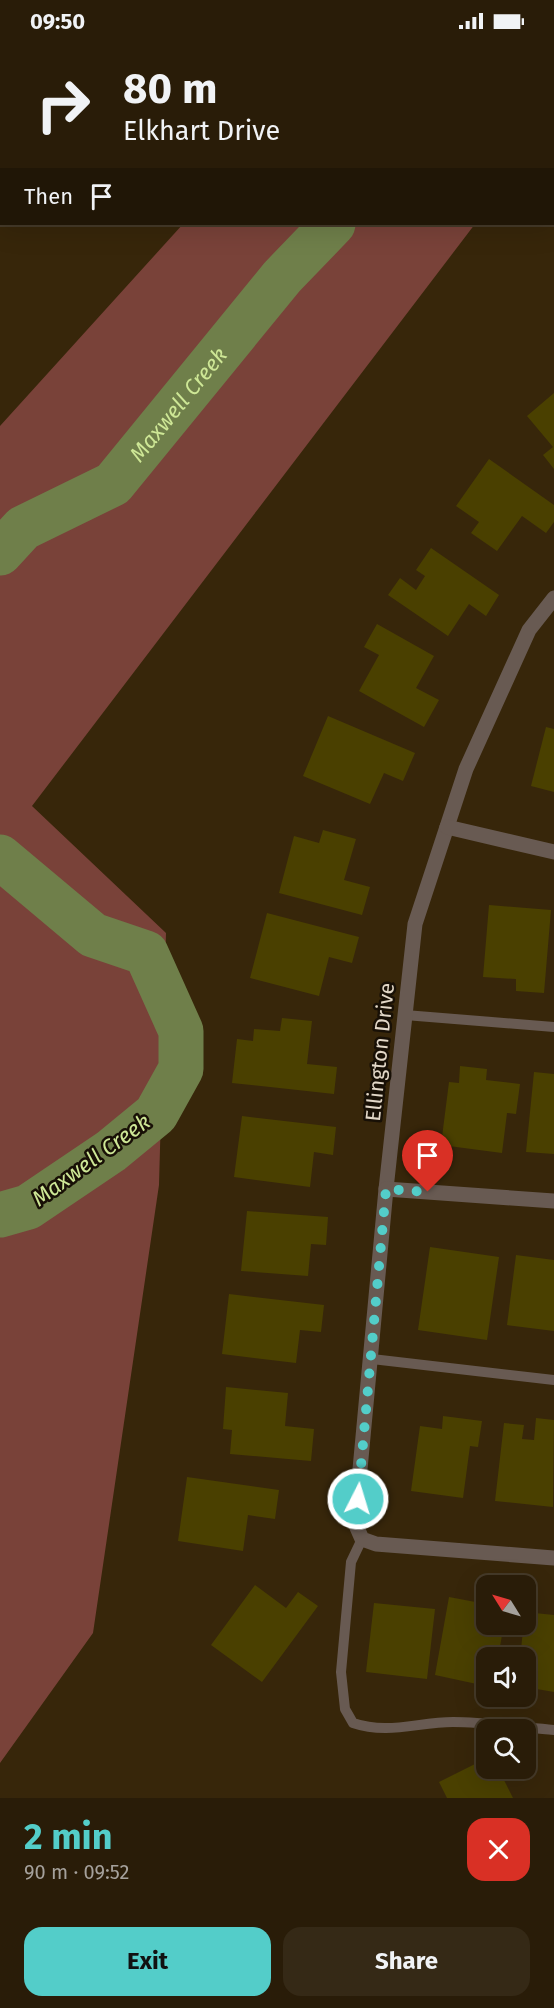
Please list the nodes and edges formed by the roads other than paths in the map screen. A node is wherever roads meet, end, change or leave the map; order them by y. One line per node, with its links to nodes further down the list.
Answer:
1 (554, 598): 2 (street, Ellington Drive)
2 (447, 827): 3 (street); 4 (street, Ellington Drive)
3 (554, 852)
4 (405, 1015): 5 (lane); 6 (street, Ellington Drive)
5 (554, 1027)
6 (386, 1189): 7 (street); 8 (street, Ellington Drive)
7 (554, 1201)
8 (372, 1359): 9 (lane); 10 (street, Ellington Drive)
9 (554, 1380)
10 (362, 1539): 11 (street); 12 (lane)
11 (554, 1558)
12 (554, 1730)

